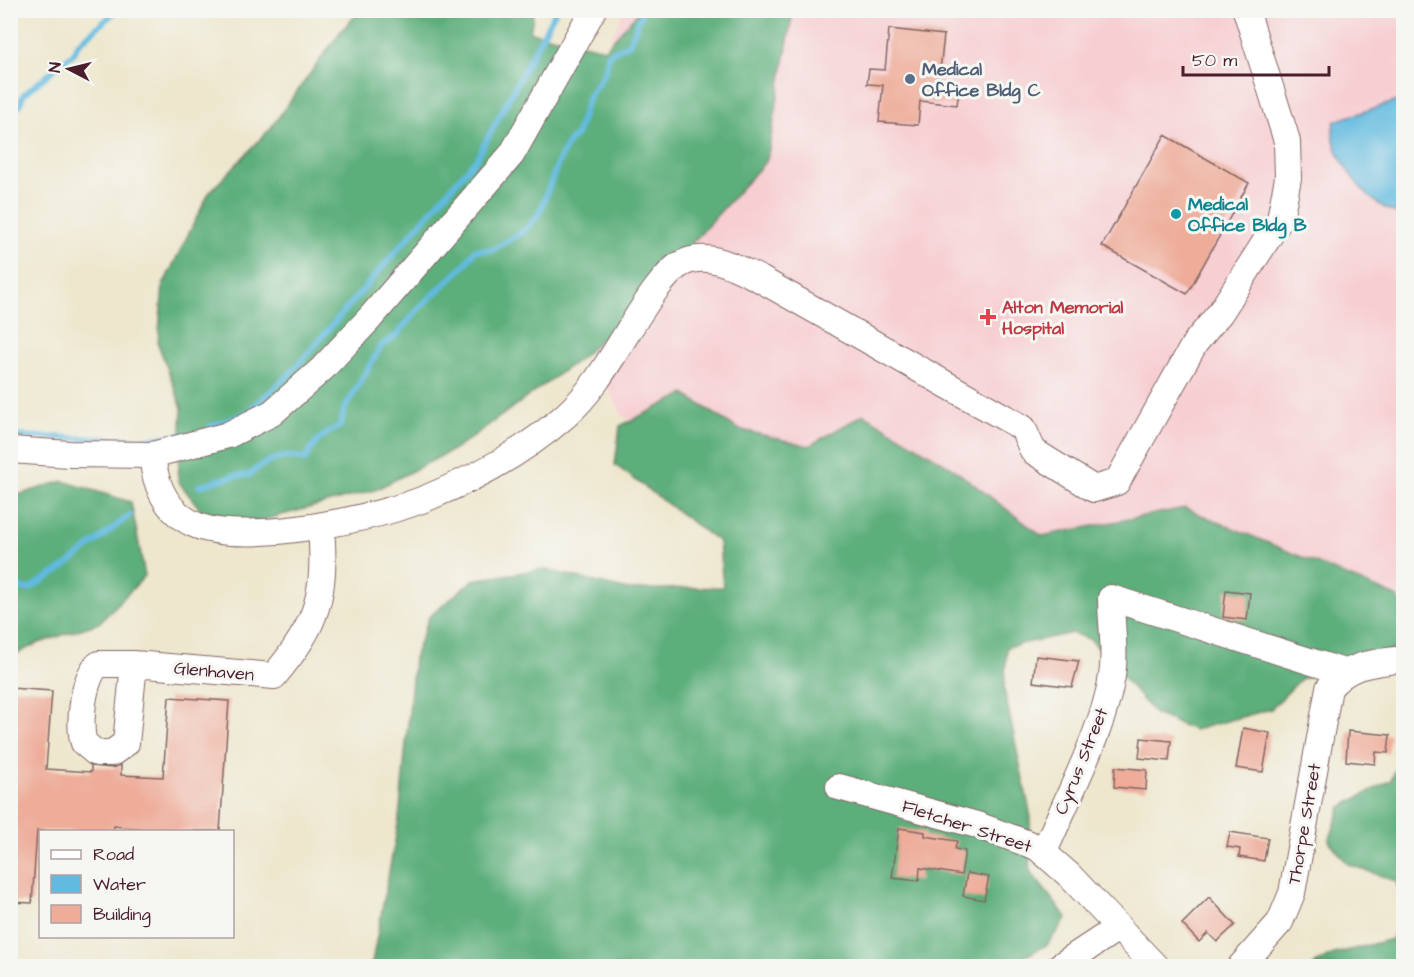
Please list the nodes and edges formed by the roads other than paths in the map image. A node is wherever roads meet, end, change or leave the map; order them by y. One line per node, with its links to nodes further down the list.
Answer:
1 (593, 10): 4 (street)
2 (1246, 10): 5 (street)
3 (10, 450): 4 (street)
4 (152, 455): 5 (street)
5 (321, 526): 7 (street, Glenhaven)
6 (1404, 659): 8 (street)
7 (134, 664)
8 (1344, 672): 10 (street, Cyrus Street); 14 (street, Thorpe Street)
9 (840, 788): 10 (street, Fletcher Street)
10 (1044, 852): 11 (street, Fletcher Street)
11 (1119, 927): 12 (street); 13 (street, Fletcher Street)
12 (1060, 966)
13 (1155, 966)
14 (1241, 966)

